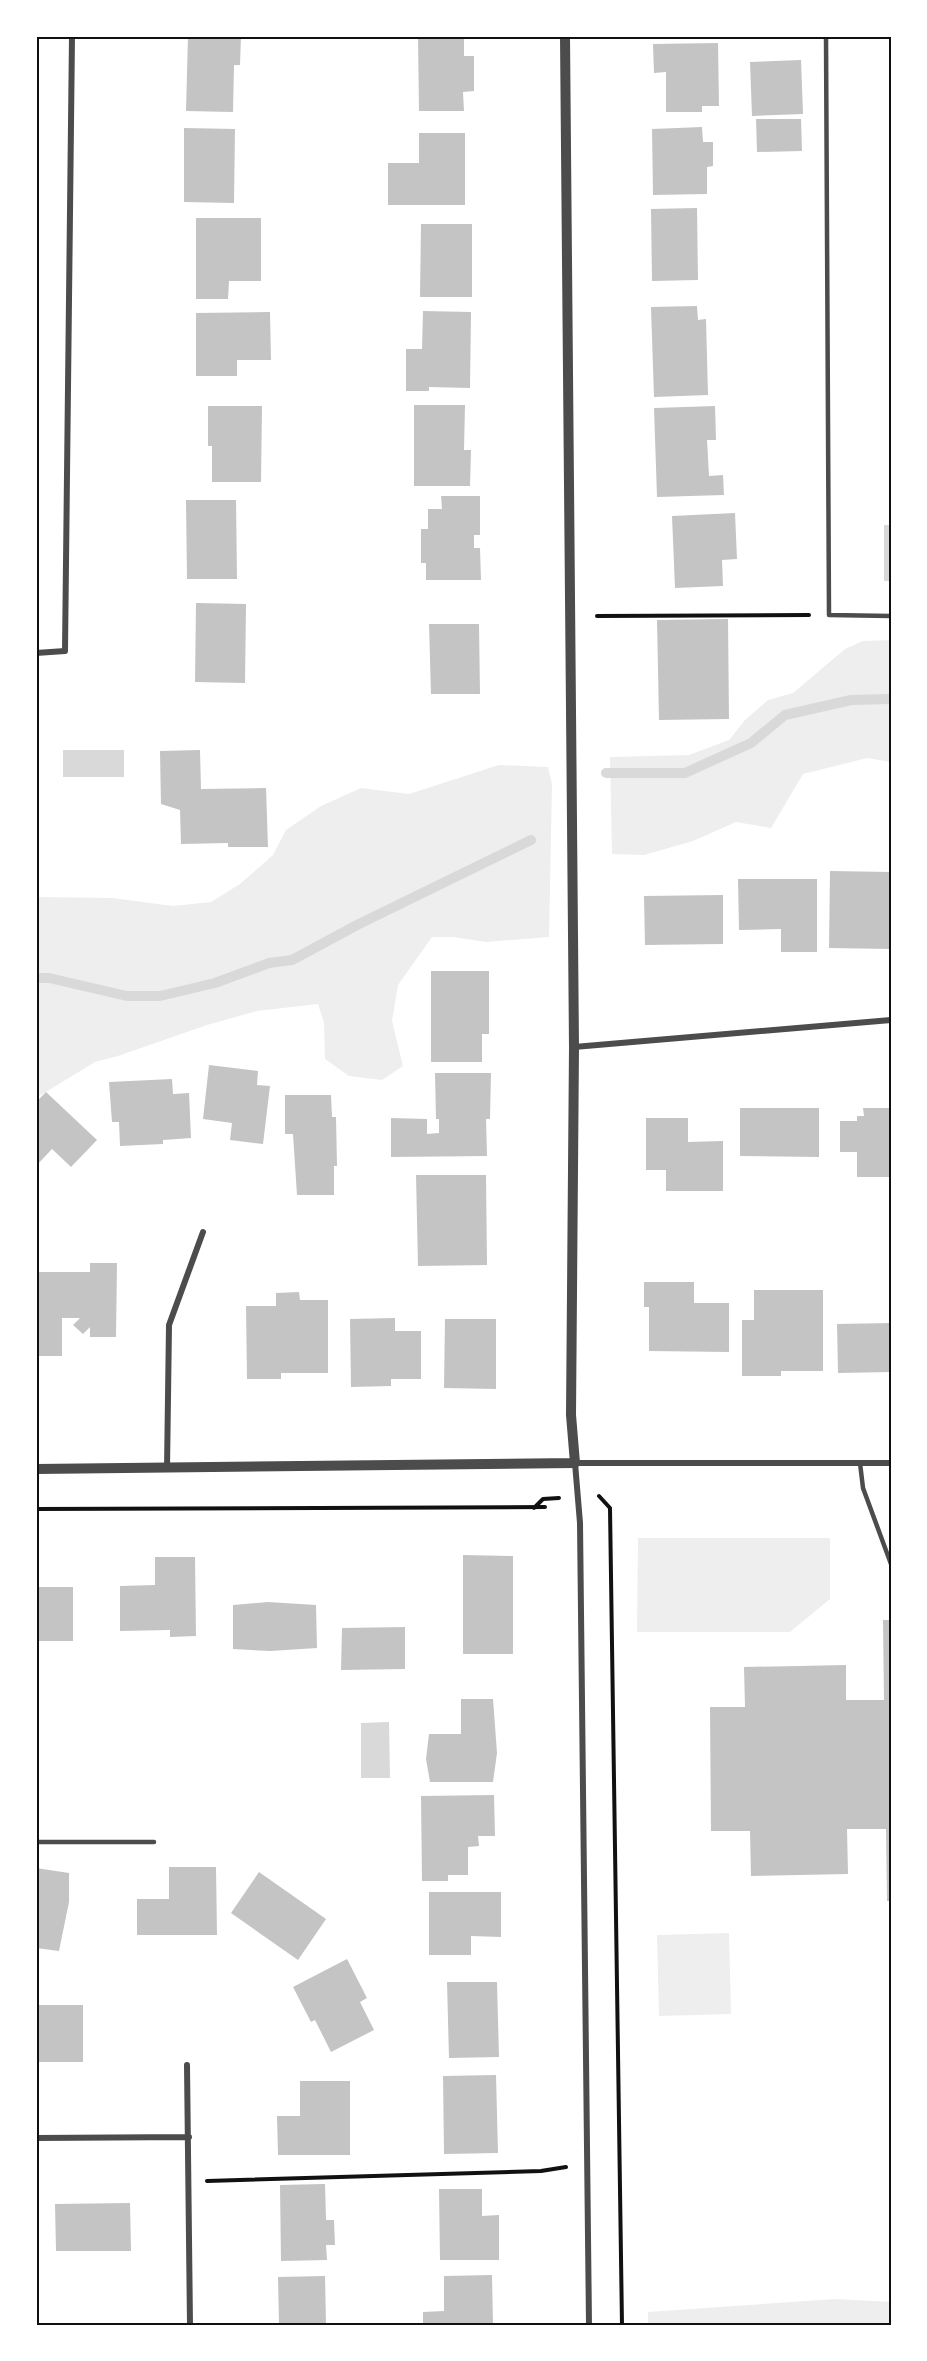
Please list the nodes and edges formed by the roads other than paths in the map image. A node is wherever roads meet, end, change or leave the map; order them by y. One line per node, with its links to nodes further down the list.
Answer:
1 (72, 36): 5 (street)
2 (565, 36): 7 (street)
3 (826, 36): 4 (lane)
4 (891, 616)
5 (36, 653)
6 (891, 1020): 7 (street)
7 (574, 1047): 10 (street)
8 (202, 1232): 13 (street)
9 (891, 1462): 11 (street)
10 (575, 1463): 11 (street); 13 (street); 21 (street)
11 (860, 1463): 14 (lane)
12 (36, 1469): 13 (street)
13 (167, 1469)
14 (891, 1564)
15 (36, 1842): 16 (lane)
16 (154, 1842)
17 (187, 2065): 18 (street)
18 (189, 2137): 19 (street); 20 (street)
19 (36, 2138)
20 (190, 2325)
21 (589, 2325)

